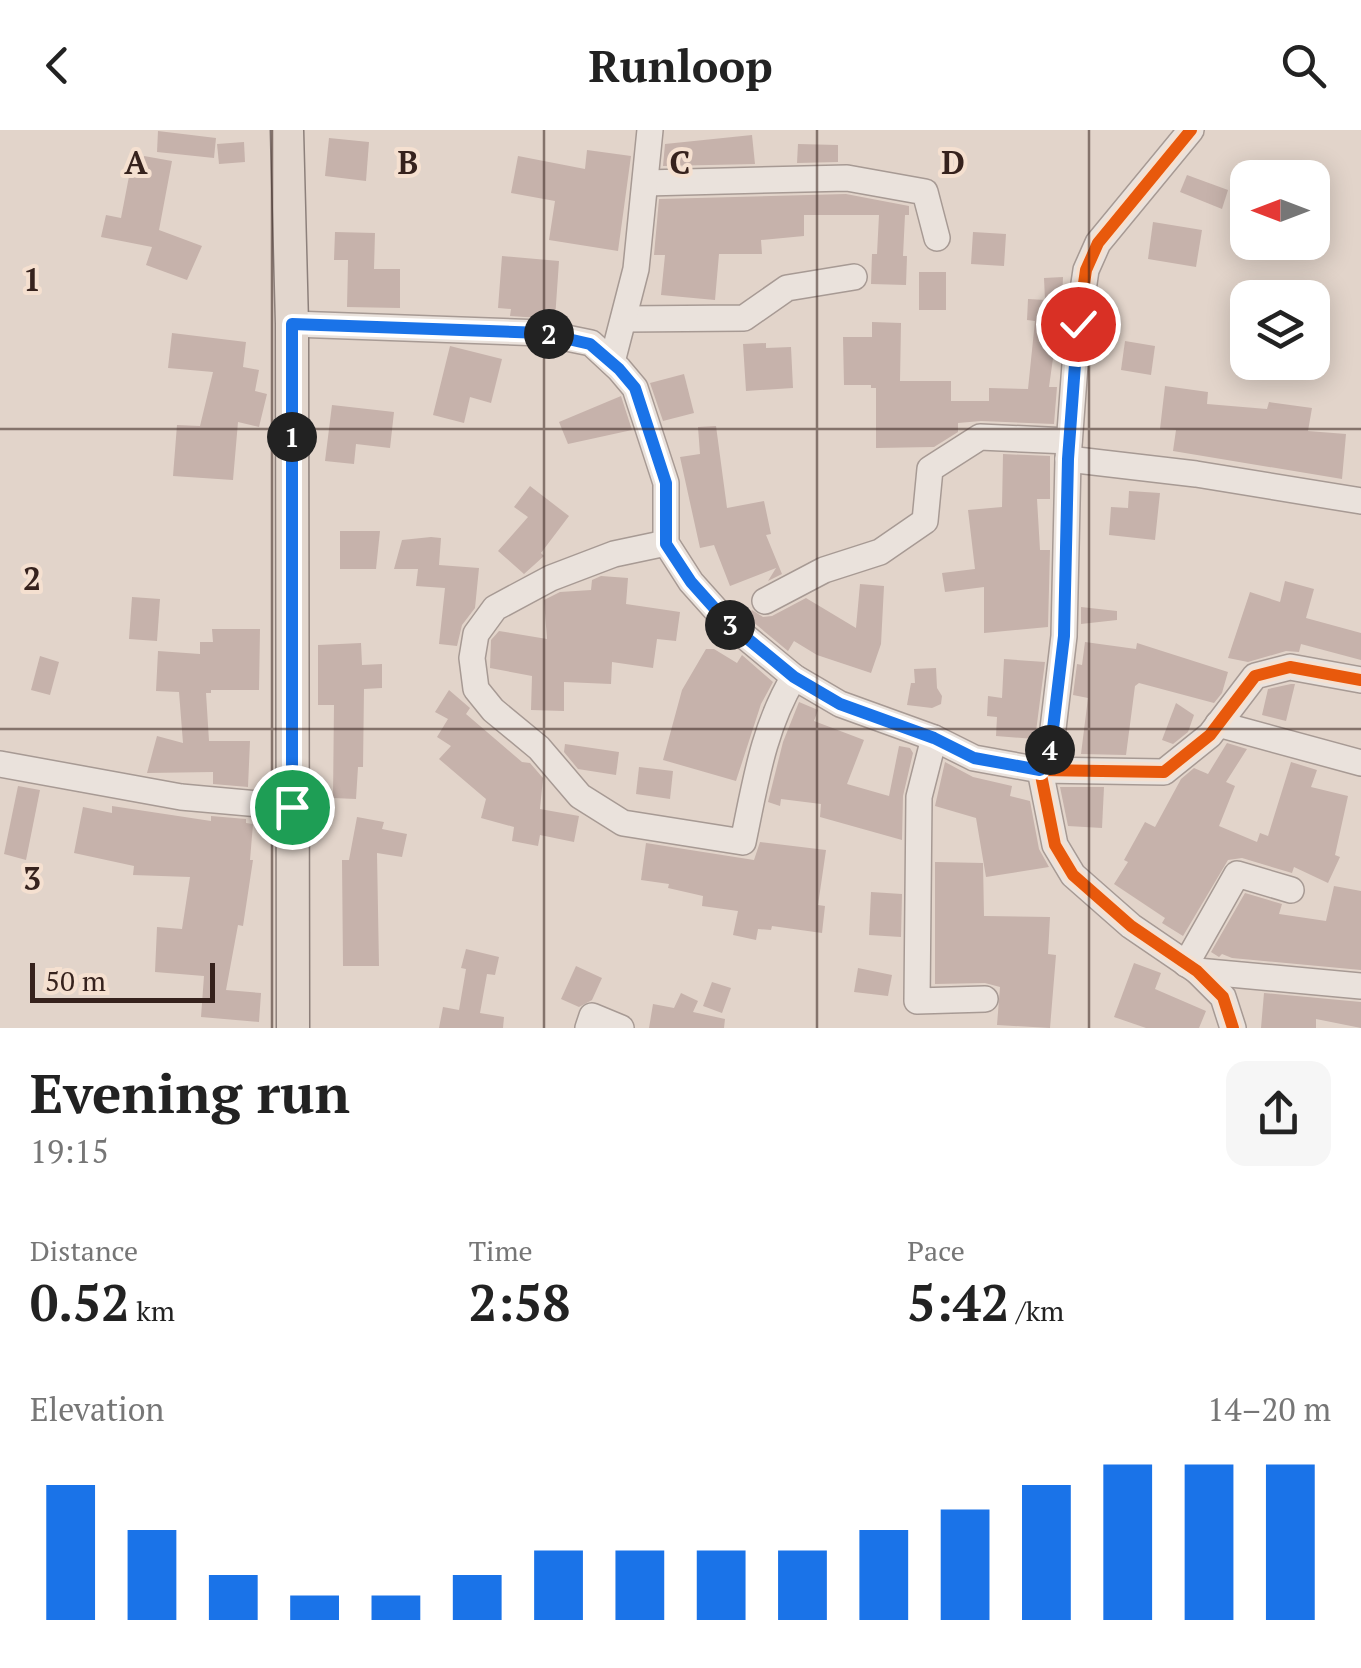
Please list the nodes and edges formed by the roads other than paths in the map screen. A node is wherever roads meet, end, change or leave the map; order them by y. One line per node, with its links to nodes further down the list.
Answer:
1 (288, 130): 8 (main road)
2 (650, 130): 4 (street)
3 (1191, 130): 10 (street)
4 (646, 183): 5 (street); 7 (street)
5 (936, 238)
6 (854, 277): 7 (street)
7 (624, 320): 9 (street)
8 (292, 324): 9 (street); 21 (main road)
9 (612, 362): 12 (street)
10 (1068, 450): 11 (street); 13 (street); 20 (street)
11 (1361, 501)
12 (666, 544): 14 (street); 14 (street)
13 (765, 600)
14 (794, 677): 17 (street)
15 (1361, 680): 16 (street)
16 (1218, 724): 18 (street); 20 (street)
17 (934, 738): 20 (street); 25 (street)
18 (1361, 763)
19 (0, 764): 21 (street)
20 (1040, 770): 23 (street)
21 (292, 807): 26 (main road)
22 (1291, 890): 23 (street)
23 (1192, 968): 24 (street); 29 (street)
24 (1361, 986)
25 (985, 1000)
26 (293, 1028)
27 (588, 1028): 28 (street)
28 (622, 1028)
29 (1233, 1028)

